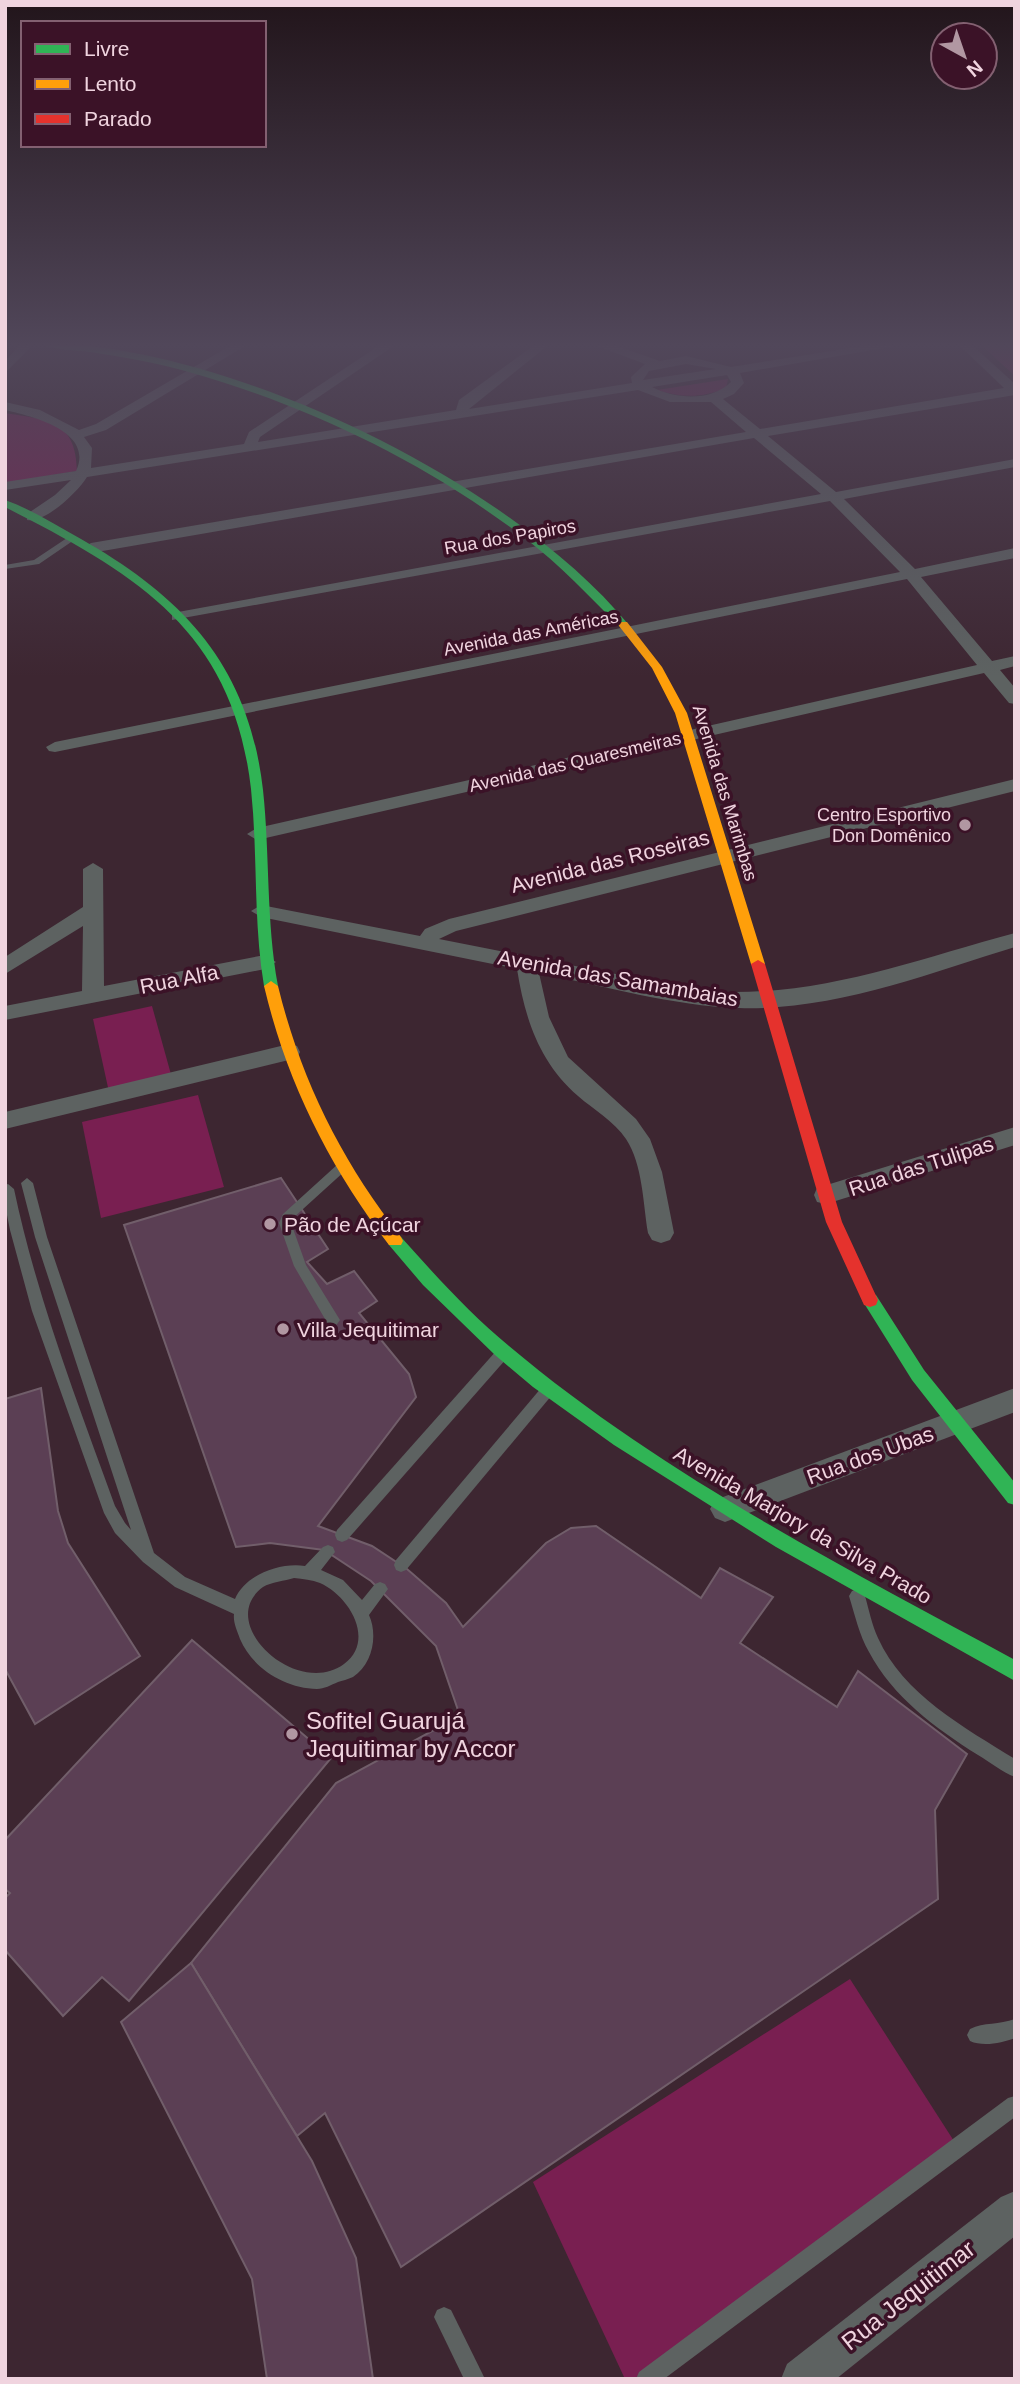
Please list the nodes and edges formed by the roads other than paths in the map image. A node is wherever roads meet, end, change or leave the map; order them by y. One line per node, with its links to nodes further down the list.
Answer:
1 (88, 454): 7 (street)
2 (208, 454): 7 (street)
3 (397, 454): 9 (street, Avenida das Marimbas)
4 (644, 454): 9 (street)
5 (784, 454): 10 (street)
6 (1015, 463): 10 (street, Rua dos Papiros)
7 (84, 473): 8 (street); 12 (street)
8 (5, 486)
9 (454, 486): 14 (street); 15 (street, Avenida das Marimbas)
10 (836, 497): 15 (street, Rua dos Papiros); 18 (street)
11 (5, 503): 12 (street, Avenida Marjory da Silva Prado)
12 (32, 517): 13 (street, Avenida Marjory da Silva Prado)
13 (73, 538): 14 (street, Avenida Marjory da Silva Prado); 17 (lane)
14 (91, 548): 19 (street, Avenida Marjory da Silva Prado)
15 (546, 550): 19 (street, Rua dos Papiros); 20 (street, Avenida das Marimbas)
16 (1015, 553): 18 (street, Avenida das Américas)
17 (5, 567)
18 (911, 575): 20 (street, Avenida das Américas); 22 (street)
19 (178, 617): 24 (street, Avenida Marjory da Silva Prado)
20 (632, 633): 24 (street, Avenida das Américas); 25 (street, Avenida das Marimbas)
21 (1015, 661): 22 (street, Avenida das Quaresmeiras)
22 (989, 667): 23 (street); 25 (street, Avenida das Quaresmeiras)
23 (1015, 699)
24 (242, 709): 26 (street, Avenida das Américas); 28 (street, Avenida Marjory da Silva Prado)
25 (690, 735): 28 (street, Avenida das Quaresmeiras); 29 (street, Avenida das Marimbas)
26 (55, 747)
27 (1015, 785): 29 (street, Avenida das Roseiras)
28 (257, 834): 32 (street, Avenida Marjory da Silva Prado)
29 (724, 856): 34 (street, Avenida das Roseiras); 39 (street, Avenida das Marimbas)
30 (93, 869): 31 (street)
31 (91, 911): 37 (street); 38 (street)
32 (261, 911): 34 (street, Avenida das Samambaias); 35 (street, Avenida Marjory da Silva Prado)
33 (1015, 940): 39 (street, Avenida das Samambaias)
34 (426, 942): 36 (street, Avenida das Samambaias)
35 (265, 962): 38 (street, Rua Alfa); 41 (street, Avenida Marjory da Silva Prado)
36 (527, 962): 39 (street, Avenida das Samambaias); 48 (street)
37 (5, 967)
38 (93, 995): 40 (street, Rua Alfa)
39 (770, 1000): 47 (street, Avenida das Marimbas)
40 (5, 1013)
41 (289, 1052): 42 (street); 44 (street, Avenida Marjory da Silva Prado)
42 (15, 1122)
43 (1015, 1136): 47 (street, Rua das Tulipas)
44 (343, 1167): 49 (lane); 50 (street, Avenida Marjory da Silva Prado)
45 (27, 1183): 58 (lane)
46 (8, 1189): 58 (lane)
47 (826, 1195): 53 (street, Avenida das Marimbas)
48 (661, 1233)
49 (315, 1335)
50 (502, 1354): 51 (street, Avenida Marjory da Silva Prado); 56 (lane)
51 (549, 1390): 55 (street, Avenida Marjory da Silva Prado); 59 (lane)
52 (1015, 1400): 53 (street, Rua dos Ubas)
53 (954, 1424): 54 (street, Avenida das Marimbas); 55 (street, Rua dos Ubas)
54 (1015, 1496)
55 (725, 1509): 61 (street, Avenida Marjory da Silva Prado)
56 (342, 1535)
57 (328, 1552): 60 (lane)
58 (148, 1557): 63 (lane)
59 (401, 1565)
60 (308, 1573): 63 (lane); 64 (lane)
61 (852, 1578): 65 (street, Avenida Marjory da Silva Prado); 66 (lane)
62 (380, 1588): 64 (lane)
63 (238, 1608): 64 (lane)
64 (361, 1612)
65 (1015, 1671)
66 (1015, 1769)
67 (1015, 2028): 68 (lane)
68 (976, 2035)
69 (1015, 2105): 73 (lane)
70 (1015, 2211): 74 (street, Rua Jequitimar)
71 (444, 2317): 72 (lane)
72 (475, 2379)
73 (646, 2379)
74 (802, 2379)

